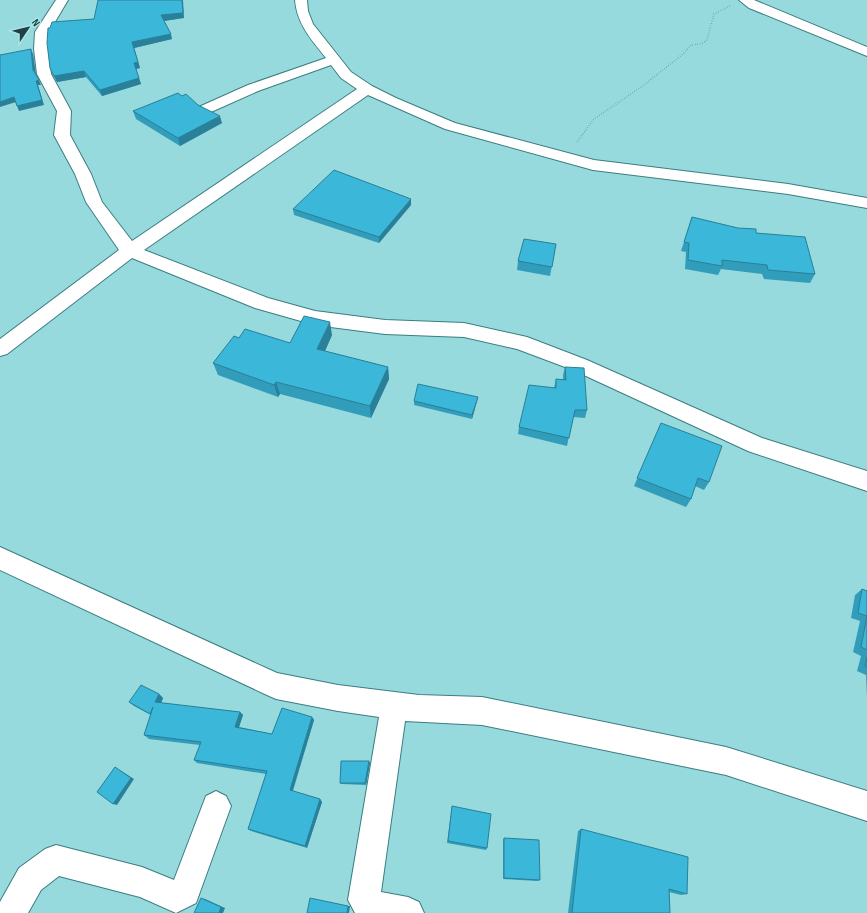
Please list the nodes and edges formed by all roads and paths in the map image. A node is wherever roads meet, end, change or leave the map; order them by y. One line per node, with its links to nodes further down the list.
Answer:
1 (62, 0): 10 (street)
2 (301, 0): 5 (street)
3 (739, 2): 4 (street); 8 (path)
4 (867, 52)
5 (333, 60): 6 (street); 7 (street)
6 (367, 89): 8 (street); 10 (street)
7 (206, 109)
8 (560, 156): 9 (street)
9 (867, 203)
10 (130, 251): 11 (street); 12 (street)
11 (4, 340)
12 (867, 481)
13 (0, 558): 14 (street)
14 (394, 706): 16 (street); 18 (street)
15 (216, 806): 17 (street)
16 (867, 806)
17 (11, 913)
18 (408, 913)

